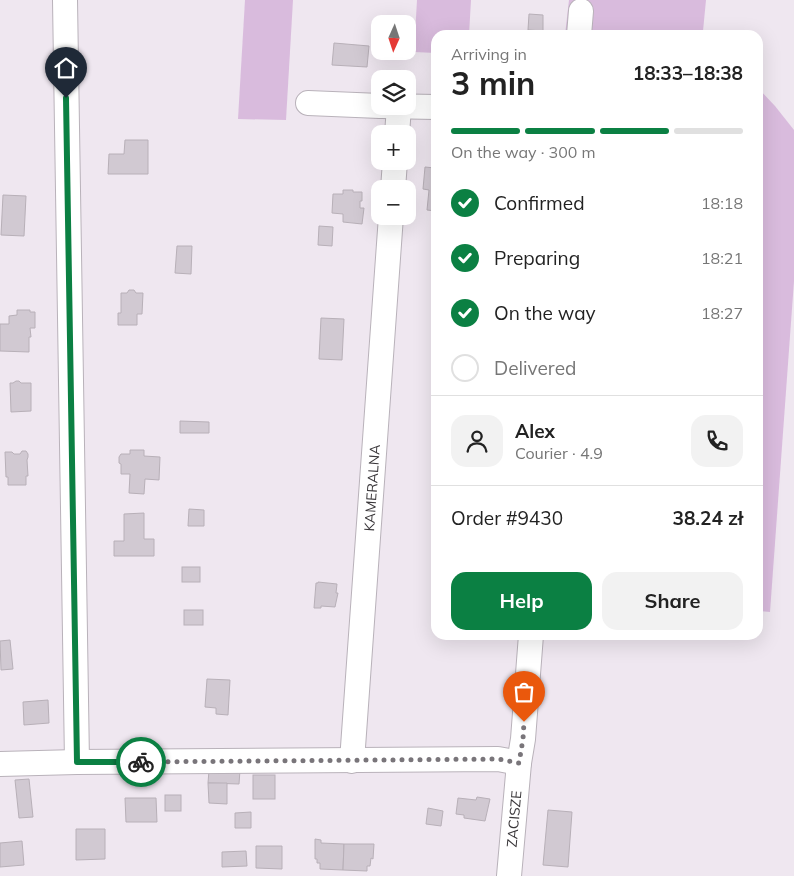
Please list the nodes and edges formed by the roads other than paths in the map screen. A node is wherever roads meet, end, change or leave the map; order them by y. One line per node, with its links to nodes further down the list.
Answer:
1 (64, 0): 11 (street)
2 (581, 11): 3 (street)
3 (579, 30)
4 (308, 103): 5 (street)
5 (371, 105)
6 (416, 107): 7 (street)
7 (431, 107)
8 (390, 225): 10 (street, KAMERALNA)
9 (531, 640): 12 (street, ZACISZE)
10 (352, 761): 11 (street); 12 (street)
11 (77, 762): 13 (street)
12 (519, 763): 14 (street, ZACISZE)
13 (0, 764)
14 (509, 876)

